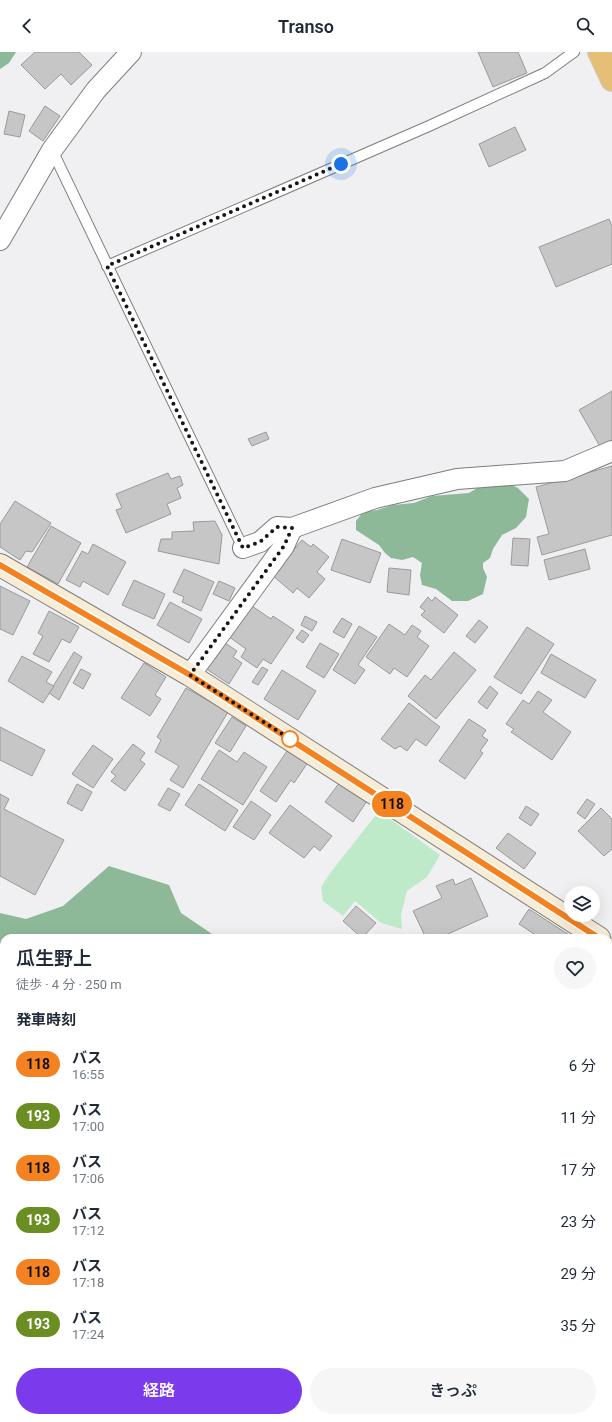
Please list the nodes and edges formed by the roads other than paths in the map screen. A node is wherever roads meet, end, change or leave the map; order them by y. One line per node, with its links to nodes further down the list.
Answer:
1 (131, 52): 5 (street)
2 (574, 52): 7 (lane)
3 (599, 52): 4 (highway)
4 (612, 80)
5 (52, 150): 6 (street); 7 (lane)
6 (0, 240)
7 (107, 266): 10 (lane)
8 (612, 450): 9 (street)
9 (292, 528): 10 (street); 12 (street)
10 (243, 548)
11 (0, 565): 12 (main road)
12 (190, 675): 13 (main road)
13 (593, 934)

